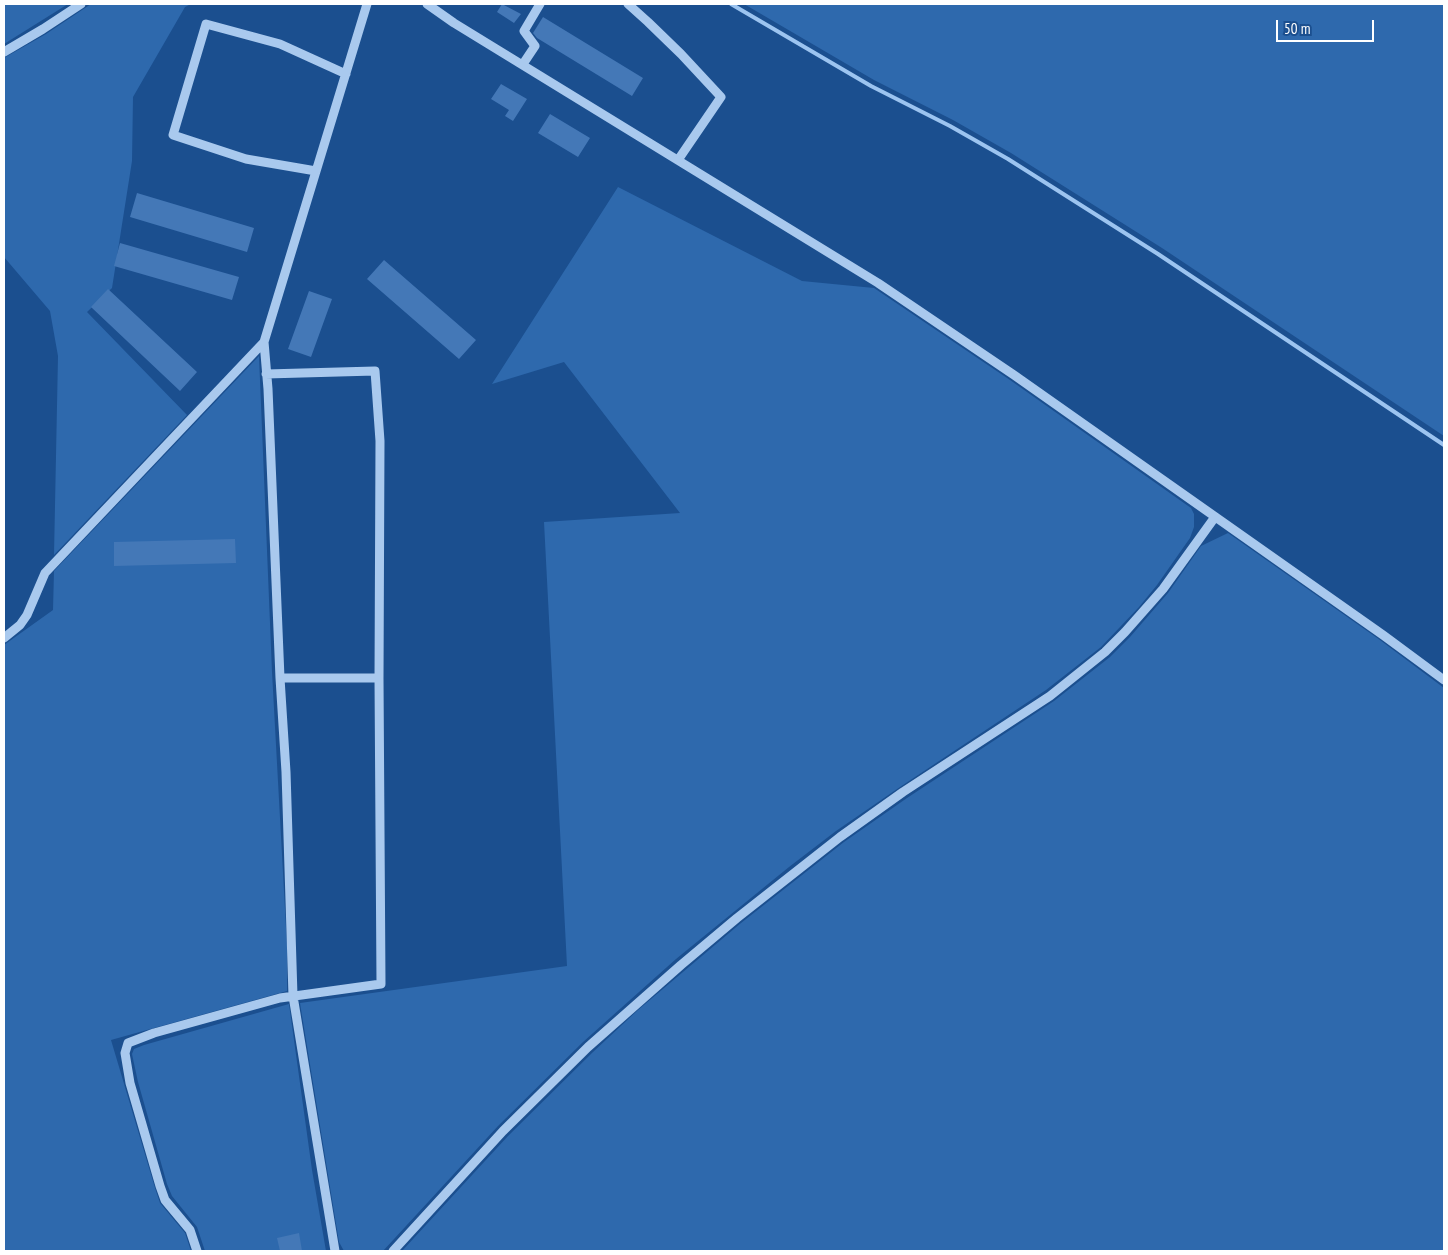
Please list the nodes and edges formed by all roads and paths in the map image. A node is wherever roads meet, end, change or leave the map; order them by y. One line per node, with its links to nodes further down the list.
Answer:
1 (81, 4): 6 (lane)
2 (367, 4): 8 (lane)
3 (427, 4): 7 (lane)
4 (628, 4): 9 (lane)
5 (536, 5): 7 (lane)
6 (4, 52)
7 (523, 64): 9 (lane)
8 (346, 74): 10 (lane); 10 (lane)
9 (678, 160): 13 (lane)
10 (316, 171): 11 (lane)
11 (264, 342): 12 (lane); 14 (lane)
12 (266, 374): 15 (lane); 16 (lane)
13 (1215, 517): 17 (lane); 21 (lane)
14 (4, 638)
15 (280, 678): 16 (lane); 18 (lane)
16 (379, 678): 18 (lane)
17 (1444, 680)
18 (293, 996): 19 (lane); 20 (lane)
19 (197, 1251)
20 (335, 1251)
21 (393, 1251)

